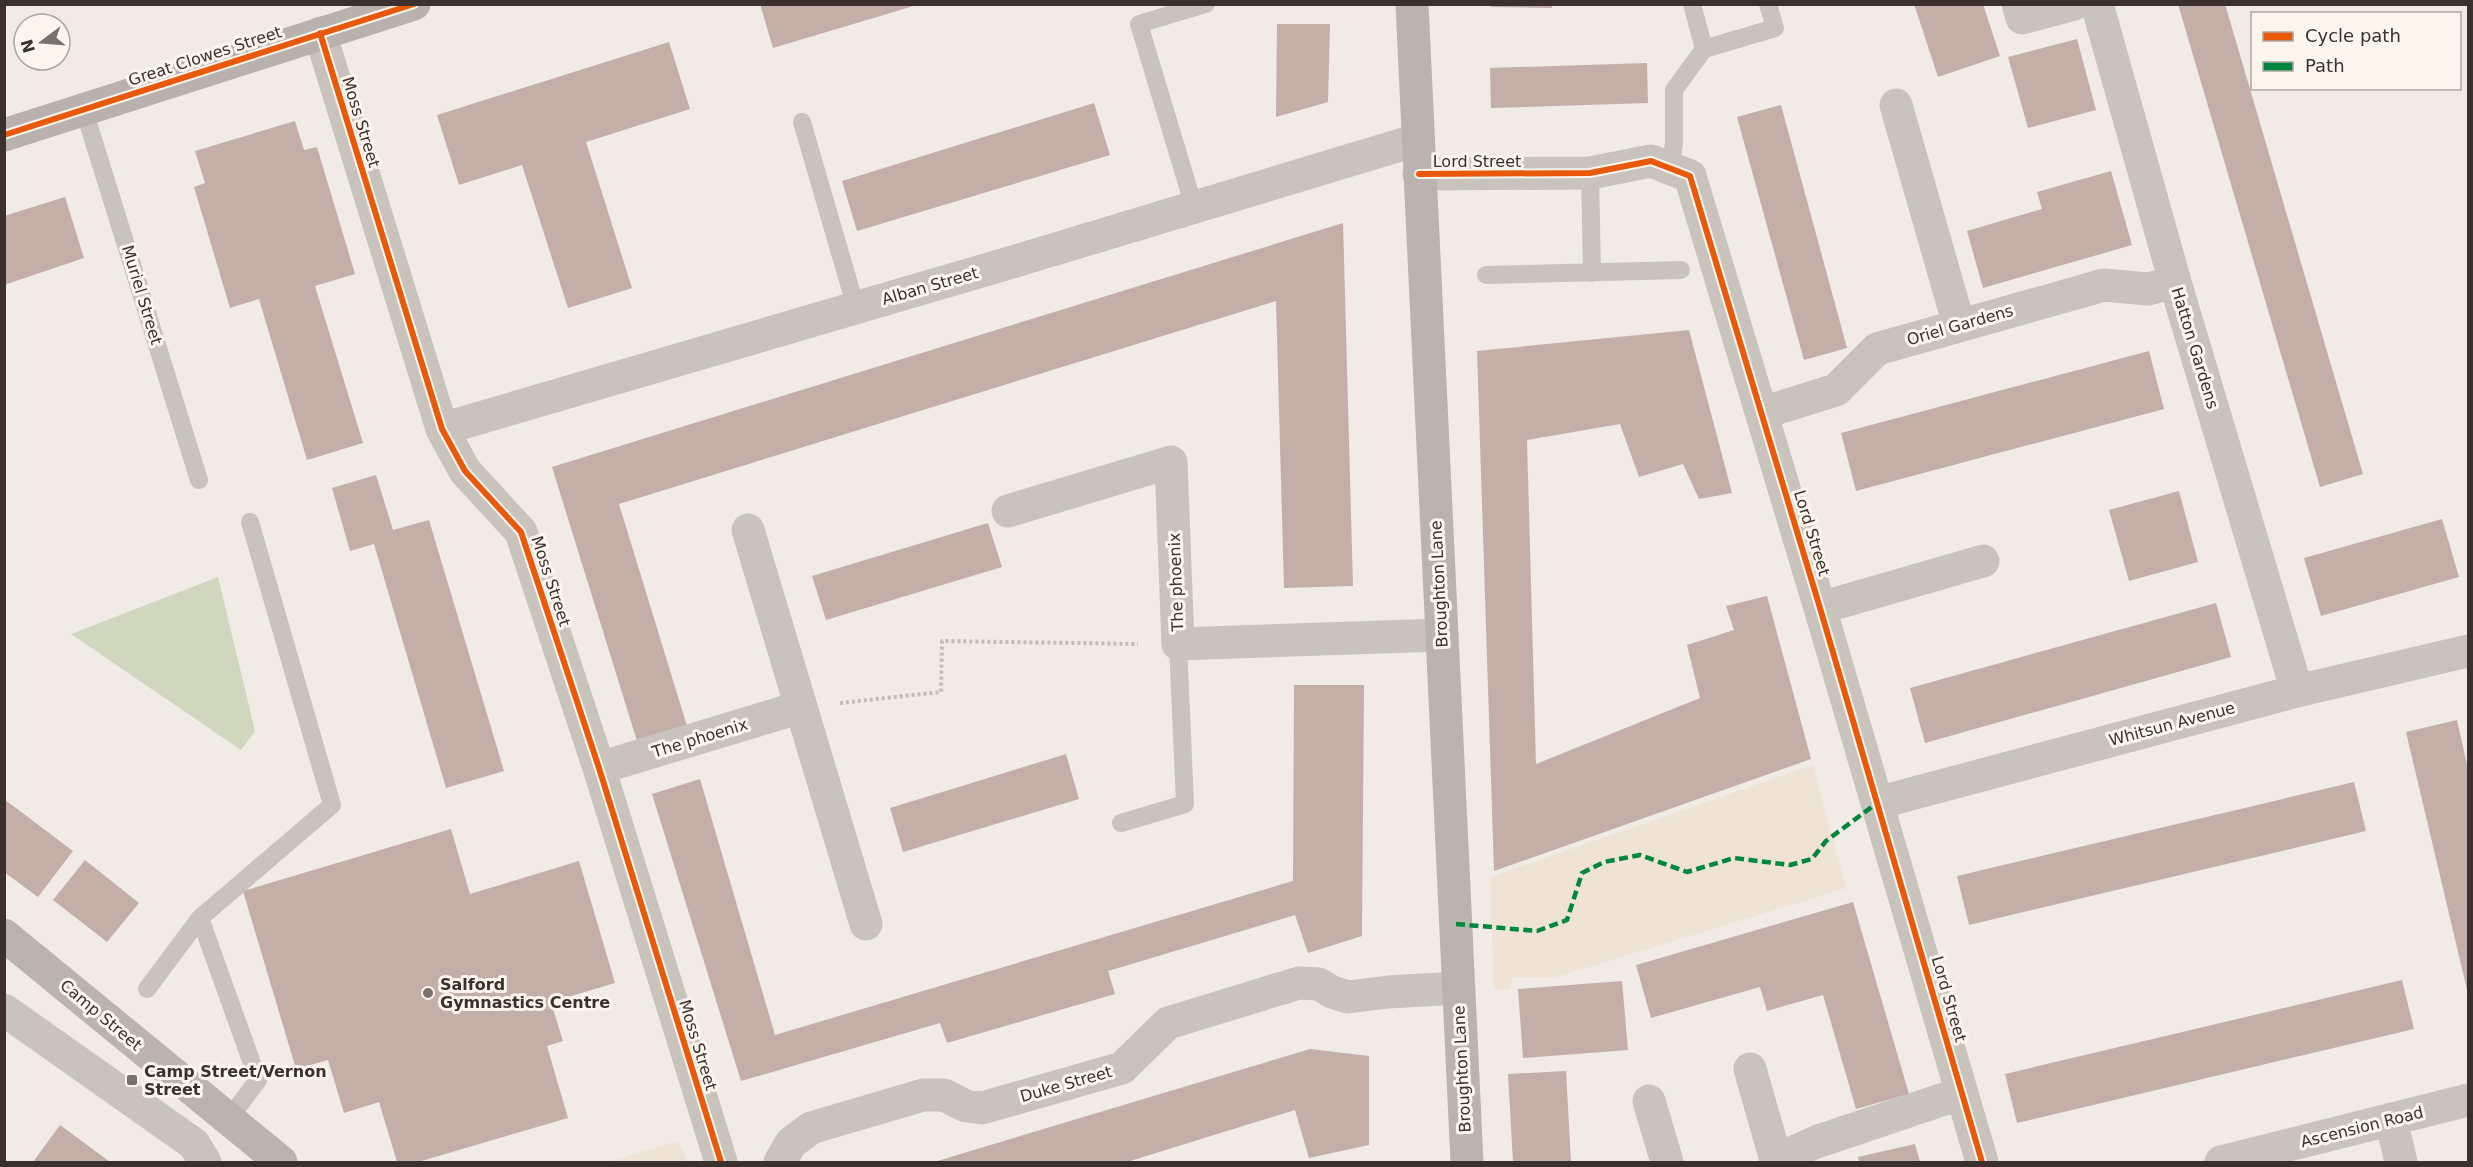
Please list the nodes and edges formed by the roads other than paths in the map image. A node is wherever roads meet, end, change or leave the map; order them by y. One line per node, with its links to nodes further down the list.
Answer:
1 (414, 4): 9 (main road, Great Clowes Street)
2 (1206, 4): 19 (lane)
3 (1412, 4): 15 (street, Broughton Lane)
4 (1692, 4): 10 (lane)
5 (1768, 4): 10 (lane)
6 (2018, 4): 7 (street)
7 (2074, 4)
8 (2097, 4): 23 (street, Hatton Gardens)
9 (320, 33): 12 (main road, Great Clowes Street); 27 (street, Moss Street)
10 (1704, 49): 16 (lane)
11 (1896, 105): 25 (street)
12 (84, 110): 14 (main road, Great Clowes Street); 28 (lane, Muriel Street)
13 (802, 122): 24 (lane)
14 (4, 135)
15 (1417, 140): 17 (street, Broughton Lane); 19 (street, Alban Street)
16 (1670, 168): 18 (street, Lord Street); 26 (street, Lord Street)
17 (1419, 174): 18 (street, Lord Street); 34 (street, Broughton Lane)
18 (1590, 174): 21 (lane)
19 (1194, 207): 24 (street, Alban Street)
20 (1681, 270): 21 (lane)
21 (1592, 273): 22 (lane)
22 (1486, 275)
23 (2175, 282): 25 (street, Oriel Gardens); 37 (street, Hatton Gardens)
24 (856, 308): 27 (street, Alban Street)
25 (1959, 325): 26 (street, Oriel Gardens)
26 (1762, 413): 33 (street, Lord Street)
27 (442, 429): 39 (street, Moss Street)
28 (200, 480)
29 (1008, 511): 35 (street, The phoenix)
30 (250, 522): 42 (lane)
31 (748, 530): 38 (street)
32 (1983, 561): 33 (street)
33 (1820, 608): 40 (street, Lord Street)
34 (1442, 634): 35 (street, The phoenix); 45 (street, Broughton Lane)
35 (1178, 644): 41 (lane)
36 (2469, 651): 37 (street, Whitsun Avenue)
37 (2297, 691): 40 (street, Whitsun Avenue)
38 (801, 707): 39 (street, The phoenix); 43 (street)
39 (599, 768): 54 (street, Moss Street)
40 (1877, 803): 49 (street, Lord Street)
41 (1121, 823)
42 (200, 918): 46 (lane); 53 (lane)
43 (867, 924)
44 (4, 935): 53 (street, Camp Street)
45 (1458, 988): 58 (street, Duke Street); 59 (street, Broughton Lane)
46 (147, 989)
47 (4, 1010): 56 (street)
48 (1750, 1069): 55 (street)
49 (1962, 1093): 55 (street); 61 (street, Lord Street)
50 (2469, 1100): 52 (street, Ascension Road)
51 (1649, 1101): 60 (street)
52 (2391, 1119): 62 (street, Ascension Road); 63 (street)
53 (228, 1120): 57 (street, Camp Street)
54 (719, 1161)
55 (1777, 1161)
56 (206, 1162)
57 (281, 1162)
58 (780, 1162)
59 (1467, 1162)
60 (1667, 1162)
61 (1982, 1162)
62 (2222, 1162)
63 (2401, 1162)

